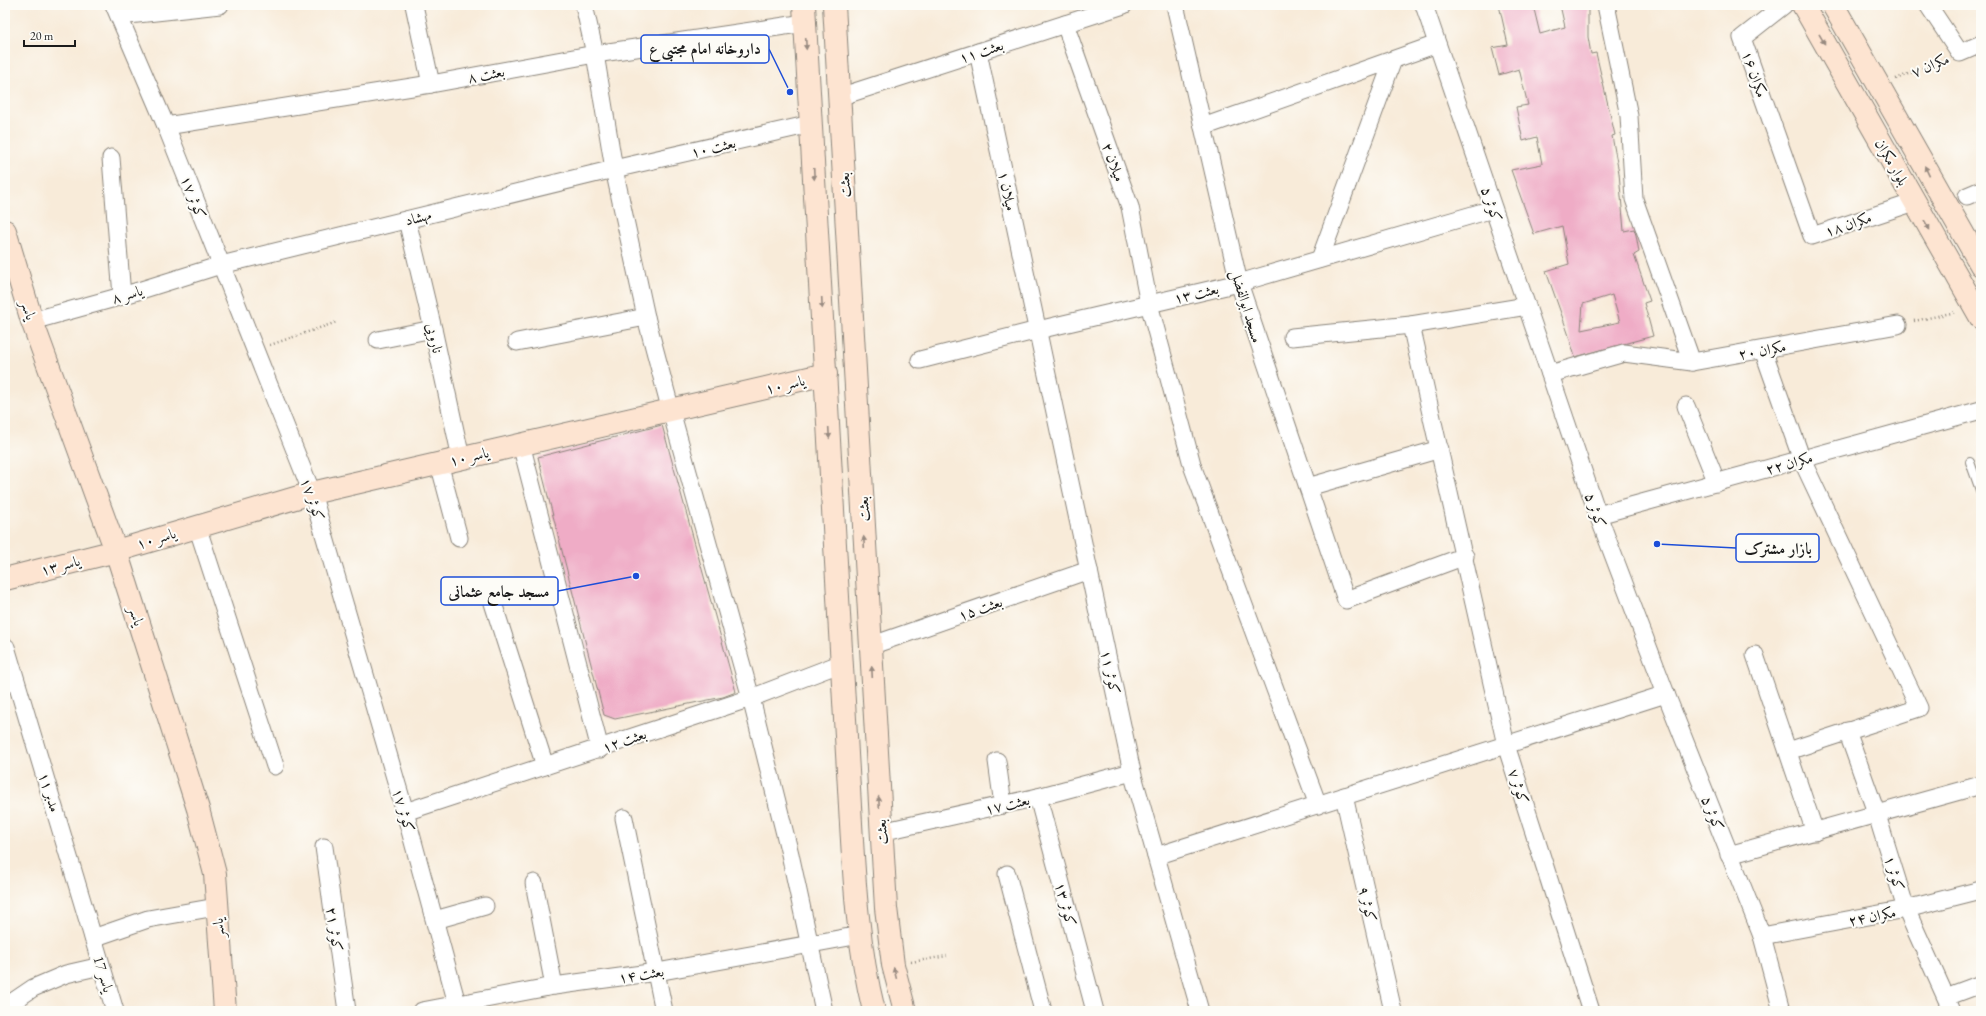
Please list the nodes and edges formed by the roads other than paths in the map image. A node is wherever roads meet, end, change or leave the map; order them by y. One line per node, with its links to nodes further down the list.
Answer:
1 (220, 5): 13 (street)
2 (414, 5): 21 (street)
3 (584, 5): 19 (street)
4 (834, 5): 22 (street, بعثت)
5 (1124, 5): 15 (street, بعثت ۱۱)
6 (1175, 5): 25 (street, مسجد ابوالفضل)
7 (1424, 5): 16 (street, کوثر ۵)
8 (1606, 5): 53 (street)
9 (1784, 5): 26 (street, مکران ۱۶)
10 (1803, 5): 29 (street, بلوار مکران, one-way to 29)
11 (1833, 5): 36 (street, بلوار مکران, one-way to 11)
12 (1928, 5): 17 (street, مکران ۷)
13 (117, 11): 24 (street, کوثر ۱۷)
14 (805, 14): 19 (street, بعثت ۸); 23 (street, بعثت, one-way to 23)
15 (1065, 24): 18 (street, بعثت ۱۱); 39 (street, میلان ۲)
16 (1437, 44): 20 (street); 30 (street, کوثر ۵)
17 (1981, 44)
18 (978, 52): 22 (street, بعثت ۱۱); 47 (street, میلان ۱)
19 (595, 54): 21 (street, بعثت ۸); 28 (street)
20 (1394, 60): 25 (street); 34 (street)
21 (431, 84): 24 (street, بعثت ۸)
22 (839, 97): 77 (street, بعثت, one-way to 22)
23 (812, 124): 28 (street, بعثت ۱۰); 54 (street, بعثت, one-way to 54)
24 (166, 126): 35 (street, کوثر ۱۷)
25 (1203, 128): 37 (street, مسجد ابوالفضل)
26 (1777, 137): 29 (street, مکران ۱۸)
27 (112, 158): 38 (street)
28 (614, 169): 31 (street, مهشاد); 42 (street)
29 (1915, 202): 41 (street, بلوار مکران, one-way to 41)
30 (1493, 209): 34 (street, بعثت ۱۳); 40 (street, کوثر ۵)
31 (407, 220): 35 (street, مهشاد); 46 (street, نارویی)
32 (5, 231): 33 (street, یاسر)
33 (8, 257): 43 (street, یاسر)
34 (1320, 259): 37 (street, بعثت ۱۳)
35 (221, 265): 38 (street, یاسر ۸); 67 (street, کوثر ۱۷)
36 (1981, 265)
37 (1239, 283): 39 (street, بعثت ۱۳); 66 (street, مسجد ابوالفضل)
38 (122, 296): 43 (street, یاسر ۸)
39 (1149, 304): 47 (street, بعثت ۱۳); 97 (street, میلان ۲)
40 (1527, 306): 44 (street); 55 (street, کوثر ۵)
41 (1978, 313)
42 (646, 317): 50 (street); 58 (street)
43 (32, 321): 72 (street, یاسر)
44 (1411, 325): 48 (street); 60 (street, کوثر ۷)
45 (1898, 325): 51 (street, مکران ۲۰)
46 (433, 329): 49 (street); 61 (street, نارویی)
47 (1038, 330): 52 (street, بعثت ۱۳); 74 (street, کوثر ۱۱)
48 (1292, 337)
49 (378, 340)
50 (517, 342)
51 (1763, 350): 53 (street, مکران ۲۰); 62 (street)
52 (920, 360)
53 (1692, 362): 55 (street, مکران ۲۰)
54 (826, 374): 58 (street, یاسر ۱۰); 80 (street, بعثت, one-way to 80)
55 (1550, 374): 69 (street, کوثر ۵)
56 (1686, 406): 65 (street)
57 (1981, 410): 62 (street, مکران ۲۲)
58 (670, 411): 59 (street, یاسر ۱۰); 82 (street)
59 (521, 444): 61 (street, یاسر ۱۰); 87 (street)
60 (1440, 449): 66 (street); 73 (street, کوثر ۷)
61 (461, 458): 64 (street, یاسر ۱۰)
62 (1802, 460): 65 (street, مکران ۲۲); 85 (street)
63 (1970, 462): 68 (lane)
64 (439, 463): 67 (street, یاسر ۱۰); 71 (street)
65 (1717, 483): 69 (street, مکران ۲۲)
66 (1308, 488): 73 (street, مسجد ابوالفضل)
67 (312, 493): 70 (street, یاسر ۱۰); 98 (street, کوثر ۱۷)
68 (1981, 493)
69 (1598, 515): 81 (street, کوثر ۵)
70 (197, 526): 72 (street, یاسر ۱۰); 90 (street)
71 (459, 538)
72 (116, 551): 75 (street, یاسر ۱۳); 110 (street, یاسر)
73 (1464, 556): 86 (street, کوثر ۷)
74 (1089, 570): 77 (street, بعثت ۱۵); 92 (street, کوثر ۱۱)
75 (5, 580)
76 (494, 602): 91 (street)
77 (870, 646): 83 (street, بعثت, one-way to 77)
78 (6, 647): 115 (street, مدبر ۱۱)
79 (1755, 655): 88 (street)
80 (842, 663): 82 (street, بعثت ۱۲); 84 (street, بعثت)
81 (1666, 694): 86 (street); 104 (street, کوثر ۵)
82 (751, 698): 87 (street, بعثت ۱۲); 116 (street)
83 (875, 722): 84 (street); 101 (street, بعثت, one-way to 83)
84 (845, 723): 113 (street, بعثت)
85 (1847, 731): 88 (street); 99 (street, کوثر ۱)
86 (1506, 745): 94 (street); 136 (street, کوثر ۷)
87 (600, 749): 91 (street, بعثت ۱۲)
88 (1788, 751): 102 (street)
89 (997, 761): 96 (street)
90 (275, 766)
91 (545, 766): 98 (street, بعثت ۱۲)
92 (1132, 772): 95 (street, بعثت ۱۷); 105 (street, کوثر ۱۱)
93 (1981, 785): 99 (street)
94 (1344, 796): 97 (street); 135 (street, کوثر ۹)
95 (1038, 797): 96 (street, بعثت ۱۷); 133 (street, کوثر ۱۳)
96 (1003, 805): 101 (street, بعثت ۱۷)
97 (1318, 805): 105 (street)
98 (405, 812): 112 (street, کوثر ۱۷)
99 (1878, 815): 102 (street); 111 (street, کوثر ۱)
100 (624, 818): 118 (street)
101 (881, 832): 131 (street, بعثت, one-way to 101)
102 (1815, 832): 104 (street)
103 (324, 847): 126 (street, کوثر ۲۱)
104 (1729, 855): 114 (street, کوثر ۵)
105 (1156, 856): 134 (street, کوثر ۱۱)
106 (1007, 874): 132 (street)
107 (534, 883): 120 (street)
108 (1981, 890): 111 (street, مکران ۲۴)
109 (485, 906): 112 (street)
110 (216, 907): 115 (street); 125 (street, یاسر)
111 (1906, 909): 114 (street, مکران ۲۴); 121 (street, کوثر ۱)
112 (434, 920): 123 (street, کوثر ۱۷)
113 (860, 935): 116 (street, بعثت ۱۴); 130 (street, بعثت)
114 (1762, 936): 137 (street, کوثر ۵)
115 (93, 938): 117 (street, یاسر 17)
116 (810, 943): 118 (street, بعثت ۱۴); 129 (street)
117 (101, 966): 122 (street); 124 (street, یاسر 17)
118 (657, 972): 120 (street, بعثت ۱۴); 128 (street)
119 (1981, 984): 121 (street)
120 (554, 986): 123 (street, بعثت ۱۴)
121 (1949, 1004)
122 (5, 1007)
123 (458, 1007): 127 (street, بعثت ۱۴)
124 (115, 1011)
125 (225, 1011)
126 (347, 1011)
127 (422, 1011)
128 (664, 1011)
129 (824, 1011)
130 (874, 1011)
131 (905, 1011)
132 (1043, 1011)
133 (1095, 1011)
134 (1200, 1011)
135 (1393, 1011)
136 (1591, 1011)
137 (1782, 1011)

